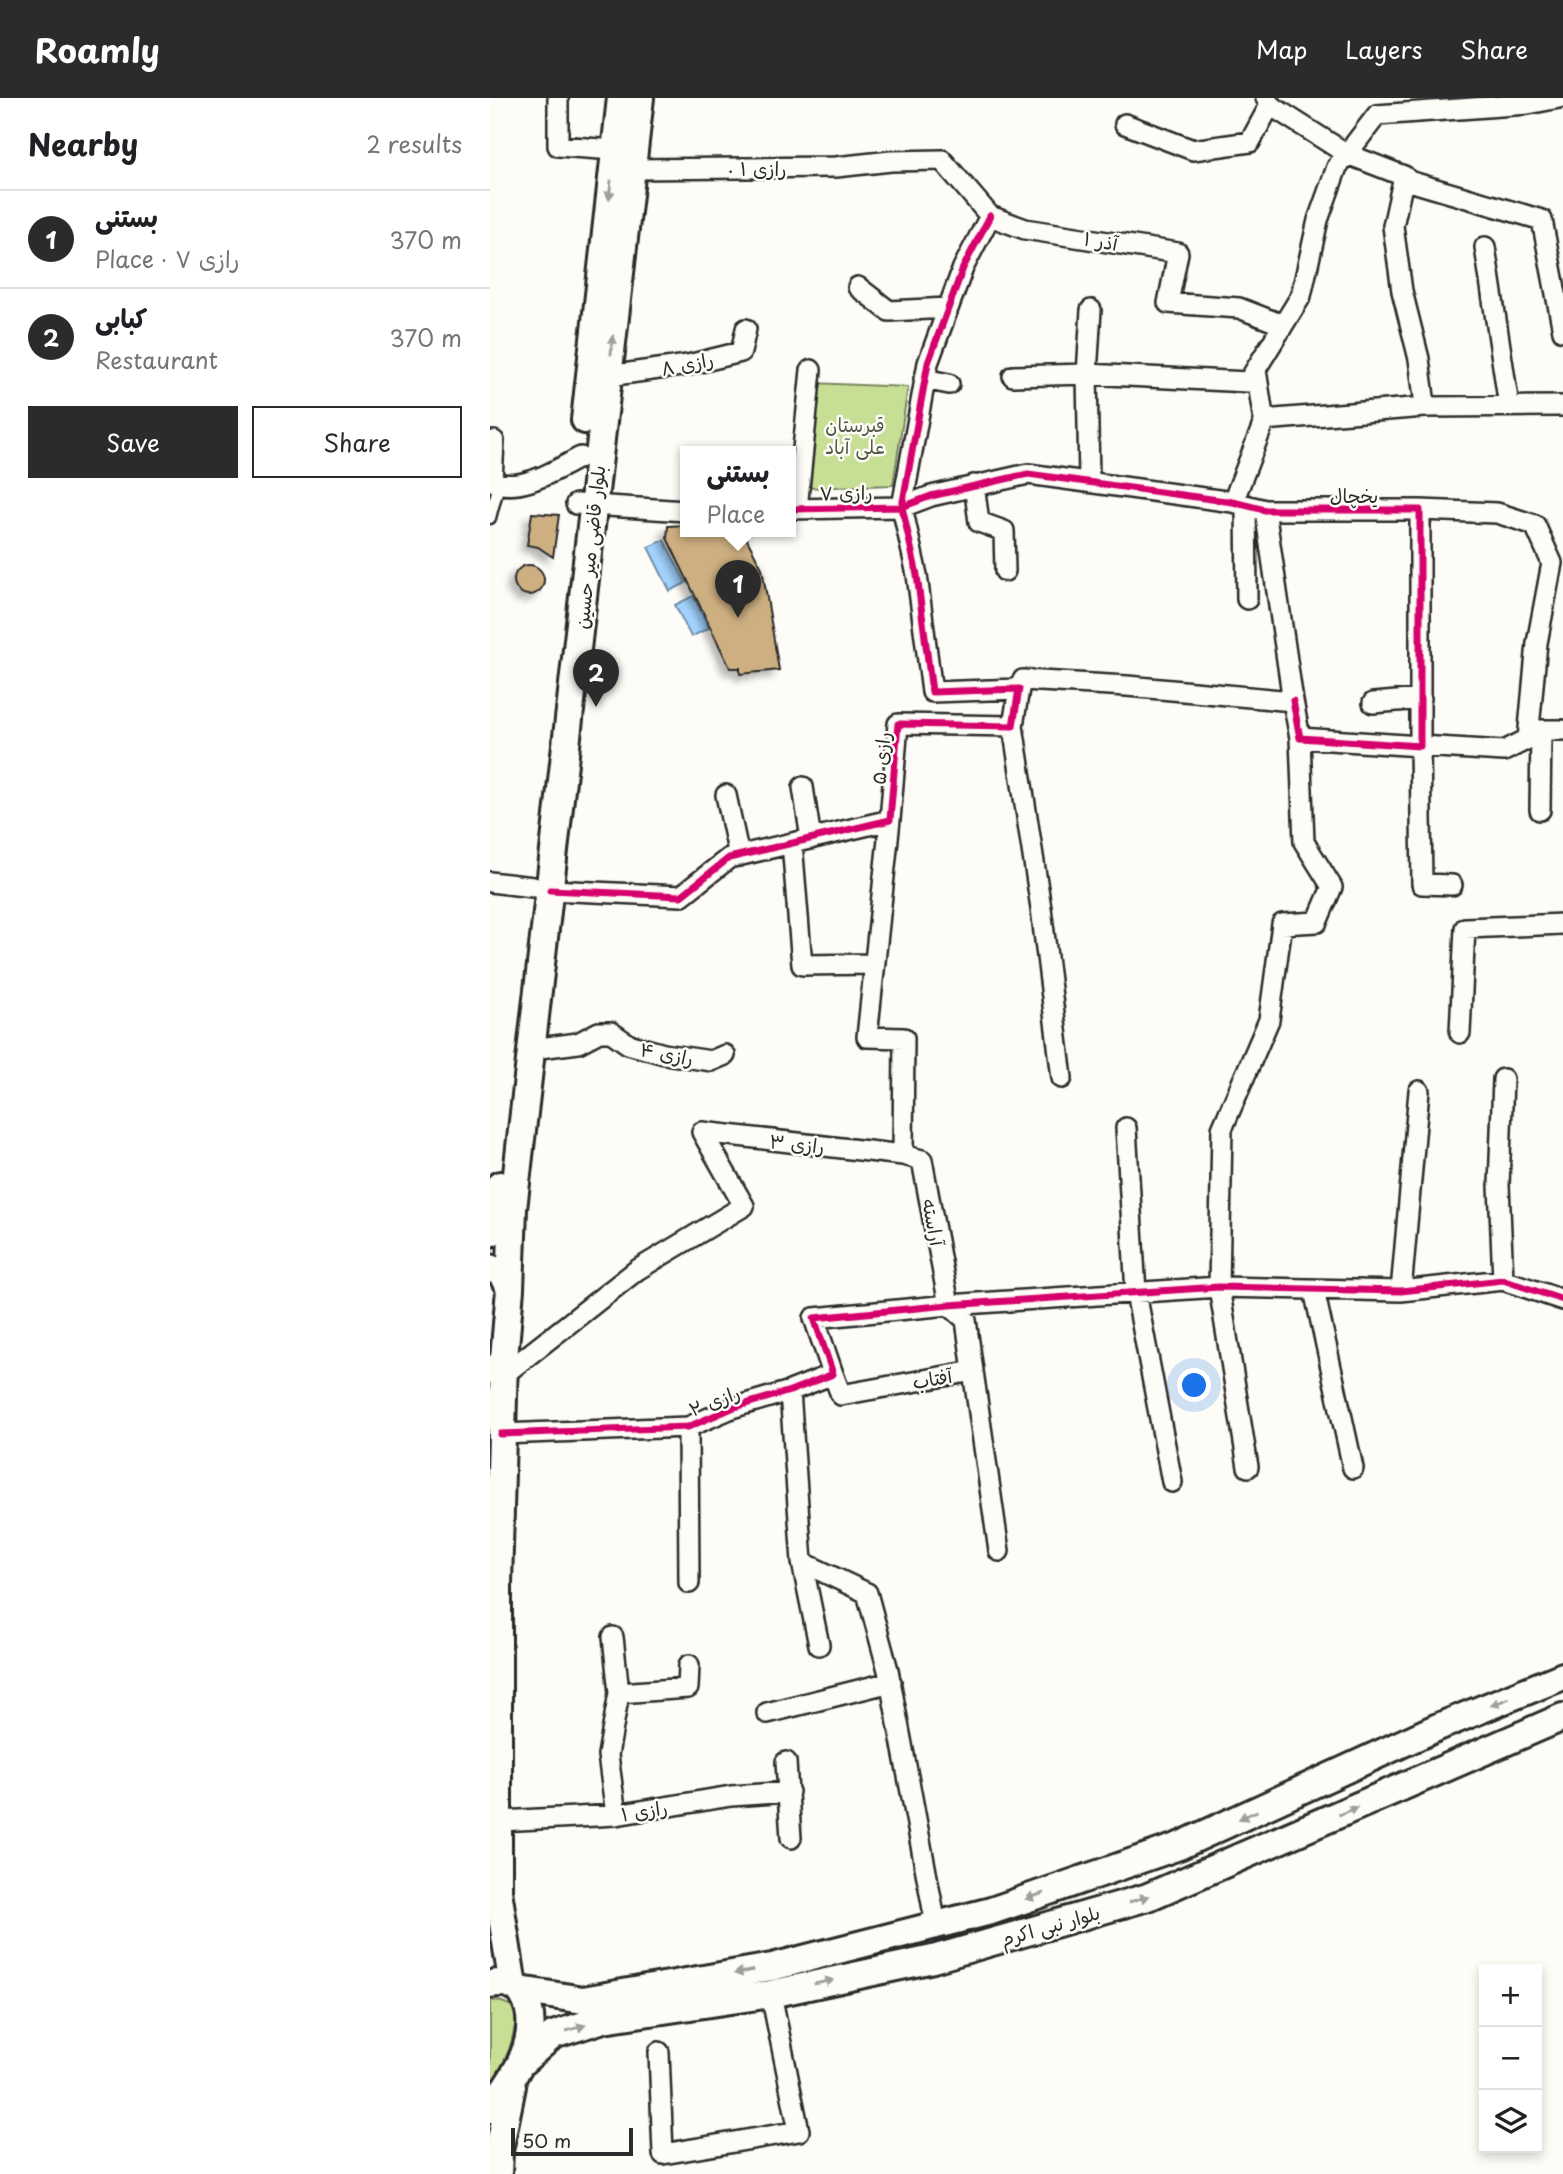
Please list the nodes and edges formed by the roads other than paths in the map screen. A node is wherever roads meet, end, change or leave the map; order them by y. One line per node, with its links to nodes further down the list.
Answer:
1 (558, 98): 8 (street, رازی ۱ ۰)
2 (621, 98): 8 (main road, بلوار قاضی میر حسین)
3 (640, 98): 8 (main road, بلوار قاضی میر حسین)
4 (1559, 98): 7 (street)
5 (1268, 102): 6 (street); 7 (street)
6 (1125, 124)
7 (1347, 154): 10 (street); 16 (street)
8 (623, 160): 9 (street, رازی ۱ ۰); 22 (main road, بلوار قاضی میر حسین, one-way to 8); 31 (main road, بلوار قاضی میر حسین, one-way to 31)
9 (883, 162): 11 (street, آذر ۱)
10 (1404, 176): 18 (street); 26 (street)
11 (990, 216): 14 (street); 16 (street, آذر ۱)
12 (1485, 247): 27 (street)
13 (858, 287): 14 (street)
14 (948, 308): 24 (street)
15 (1091, 310): 21 (street)
16 (1283, 325): 20 (street)
17 (746, 329): 22 (street, رازی ۸)
18 (1563, 331)
19 (811, 370): 35 (street)
20 (1256, 370): 21 (street); 29 (street)
21 (1087, 374): 23 (street); 32 (street)
22 (608, 376): 37 (main road, بلوار قاضی میر حسین)
23 (1013, 376)
24 (924, 379): 25 (street); 38 (street)
25 (950, 384)
26 (1424, 397)
27 (1509, 406): 28 (street); 29 (street)
28 (1563, 406)
29 (1263, 420): 36 (street)
30 (490, 442): 33 (street)
31 (581, 457): 33 (street); 37 (main road, بلوار قاضی میر حسین)
32 (1089, 480): 34 (street, یخچال); 36 (street, یخچال)
33 (494, 482): 43 (lane)
34 (974, 485): 38 (street, یخچال); 45 (street)
35 (796, 493)
36 (1239, 503): 40 (street, یخچال); 46 (street)
37 (585, 505): 42 (street); 64 (main road, بلوار قاضی میر حسین)
38 (902, 507): 39 (street, رازی ۷); 47 (street)
39 (796, 509)
40 (1265, 510): 41 (street, یخچال); 49 (street)
41 (1420, 510): 44 (street, یخچال); 48 (street)
42 (680, 511)
43 (490, 518)
44 (1558, 563): 52 (street, یخچال)
45 (1004, 571)
46 (1247, 599)
47 (1019, 689): 49 (street); 51 (street)
48 (1421, 699): 50 (street); 55 (street)
49 (1293, 701): 54 (street)
50 (1373, 703)
51 (1013, 726): 59 (street, رازی ۵); 70 (street)
52 (1535, 730): 53 (street); 55 (street); 58 (street, یخچال)
53 (1563, 730)
54 (1300, 738): 55 (street); 79 (street)
55 (1420, 746): 63 (street)
56 (803, 787): 60 (street)
57 (726, 795): 61 (street)
58 (1540, 810)
59 (890, 820): 60 (street); 66 (street)
60 (802, 841): 61 (street); 66 (street)
61 (739, 856): 64 (street)
62 (490, 882): 64 (street)
63 (1452, 885)
64 (541, 889): 68 (main road, بلوار قاضی میر حسین); 75 (main road, بلوار قاضی میر حسین)
65 (1563, 923): 67 (street)
66 (875, 964): 74 (street)
67 (1460, 1033)
68 (532, 1049): 69 (street, رازی ۴); 80 (main road, بلوار قاضی میر حسین)
69 (725, 1055)
70 (1062, 1078)
71 (1503, 1079): 78 (street)
72 (1419, 1091): 82 (street)
73 (1126, 1128): 83 (street)
74 (902, 1155): 85 (street, آراسته); 86 (street, رازی ۳)
75 (494, 1206): 76 (main road, بلوار قاضی میر حسین)
76 (490, 1233)
77 (490, 1268): 80 (main road)
78 (1503, 1280): 82 (street); 84 (street)
79 (1219, 1287): 81 (street); 83 (street); 92 (street)
80 (510, 1289): 86 (main road, بلوار قاضی میر حسین)
81 (1314, 1290): 82 (street); 93 (street)
82 (1401, 1291)
83 (1136, 1293): 85 (street); 94 (street)
84 (1563, 1300)
85 (949, 1305): 87 (street, آفتاب); 88 (street)
86 (499, 1369): 91 (main road)
87 (974, 1371): 88 (street, آفتاب); 95 (street)
88 (833, 1374): 89 (street, رازی ۲)
89 (790, 1391): 90 (street, رازی ۲); 96 (street)
90 (688, 1427): 91 (street, رازی ۲); 97 (street)
91 (501, 1434): 111 (main road)
92 (1248, 1467)
93 (1353, 1468)
94 (1172, 1482)
95 (999, 1551)
96 (802, 1562): 99 (street); 102 (street)
97 (689, 1583)
98 (613, 1637): 103 (street)
99 (819, 1645)
100 (688, 1665): 103 (street)
101 (1563, 1676): 106 (main road, بلوار نبی اکرم, one-way to 106)
102 (891, 1682): 104 (street); 113 (street)
103 (619, 1693): 110 (street)
104 (767, 1713)
105 (1563, 1717): 108 (main road, بلوار نبی اکرم)
106 (1438, 1727): 108 (main road); 113 (main road, بلوار نبی اکرم, one-way to 113)
107 (786, 1762): 109 (street)
108 (1453, 1764): 115 (main road, بلوار نبی اکرم, one-way to 108)
109 (789, 1792): 110 (street, رازی ۱); 112 (street)
110 (617, 1815): 111 (street, رازی ۱)
111 (498, 1821): 114 (main road)
112 (791, 1838)
113 (936, 1925): 114 (main road, بلوار نبی اکرم, one-way to 114)
114 (508, 1986): 117 (main road)
115 (771, 1994): 116 (street); 117 (main road, بلوار نبی اکرم, one-way to 115)
116 (659, 2052)
117 (518, 2068): 118 (main road); 119 (main road)
118 (490, 2109)
119 (498, 2174)

